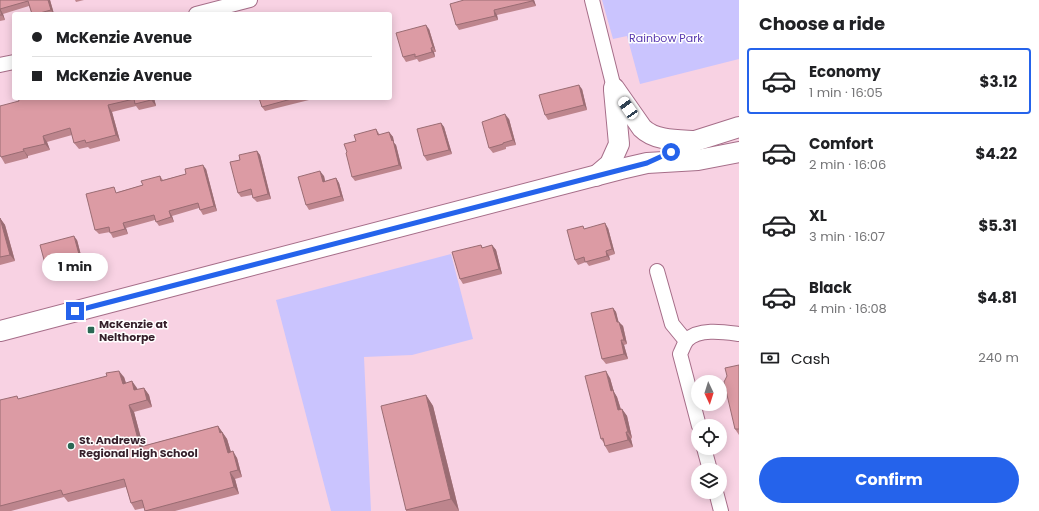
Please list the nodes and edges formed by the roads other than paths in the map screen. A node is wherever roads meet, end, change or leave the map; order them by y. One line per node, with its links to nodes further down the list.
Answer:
1 (250, 0): 3 (street)
2 (592, 0): 6 (street)
3 (204, 12)
4 (12, 62): 5 (street)
5 (0, 65)
6 (614, 88): 8 (main road); 11 (main road)
7 (739, 127): 8 (main road)
8 (695, 141): 10 (main road)
9 (739, 152): 10 (main road)
10 (647, 163): 11 (main road)
11 (596, 176): 13 (main road)
12 (657, 271): 15 (street)
13 (0, 331)
14 (739, 334): 15 (street)
15 (686, 341): 16 (street)
16 (697, 419)
17 (718, 499): 18 (street)
18 (721, 511)

